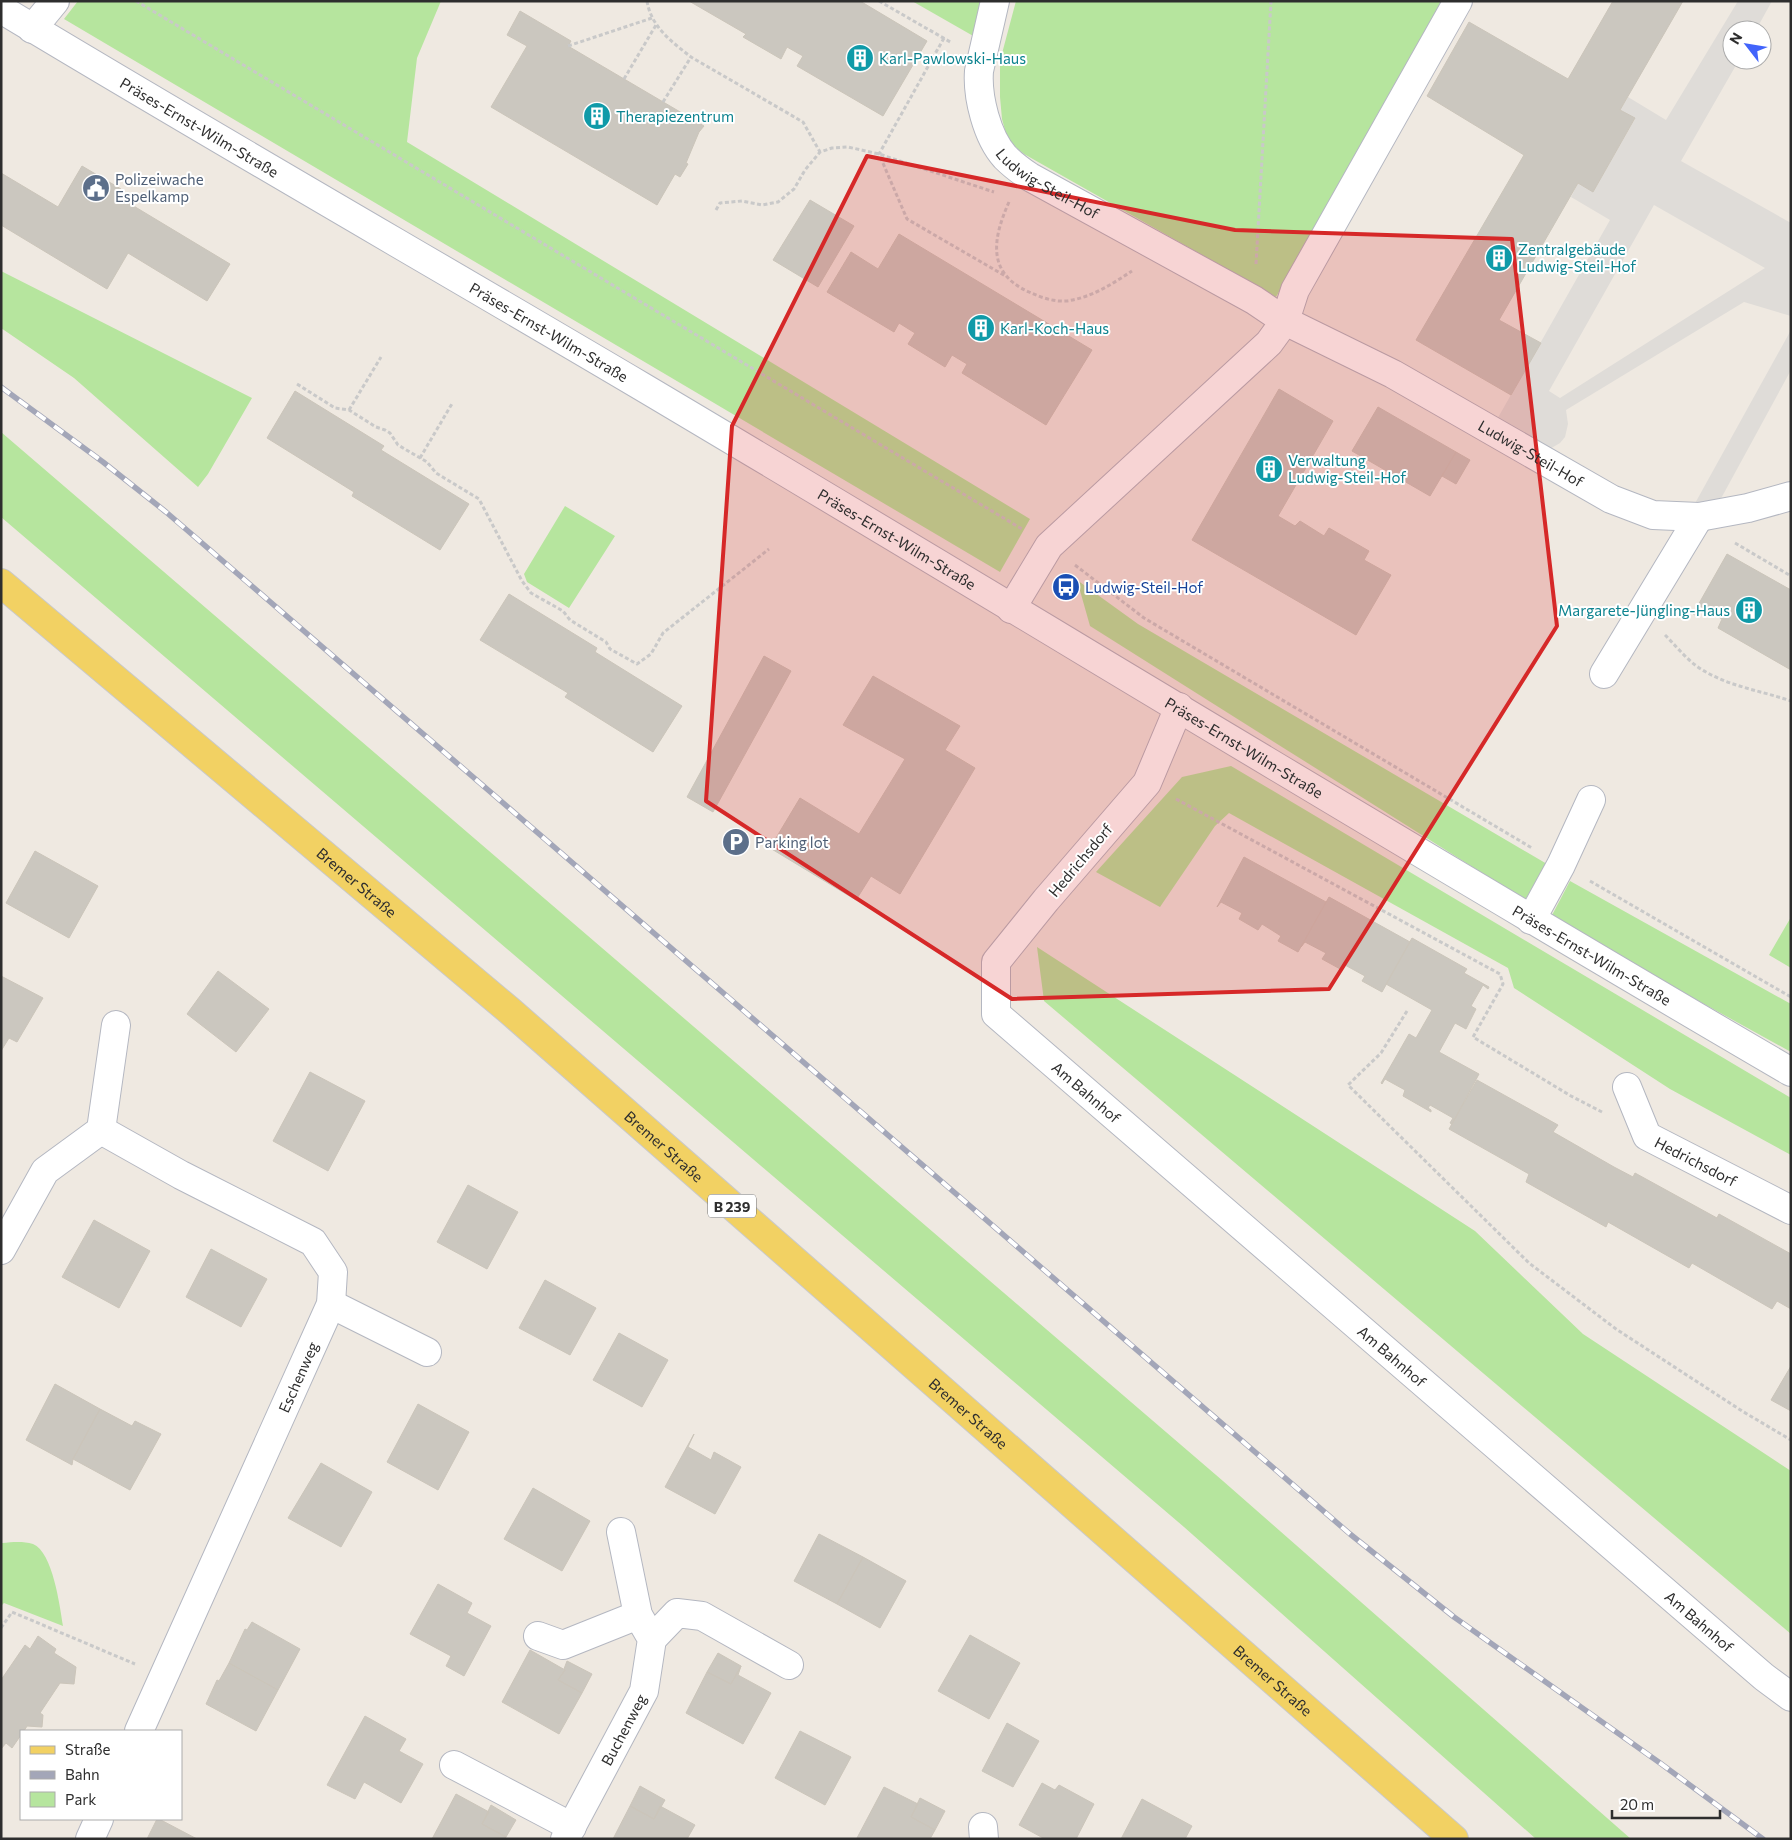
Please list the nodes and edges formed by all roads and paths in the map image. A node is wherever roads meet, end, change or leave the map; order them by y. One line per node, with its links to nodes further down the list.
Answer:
1 (55, 1): 11 (street)
2 (136, 1): 34 (path)
3 (647, 1): 9 (path)
4 (879, 1): 12 (path)
5 (995, 1): 15 (street, Ludwig-Steil-Hof)
6 (1271, 1): 25 (path)
7 (1458, 1): 26 (street)
8 (1, 9): 11 (street, Präses-Ernst-Wilm-Straße)
9 (652, 18): 10 (path); 13 (path)
10 (656, 25): 14 (path); 16 (path)
11 (32, 29): 38 (street, Präses-Ernst-Wilm-Straße)
12 (944, 38): 15 (path); 19 (path)
13 (568, 46)
14 (690, 57): 17 (path); 18 (path)
15 (982, 58): 20 (street, Ludwig-Steil-Hof)
16 (624, 79)
17 (663, 102)
18 (820, 152): 19 (path); 22 (path)
19 (879, 154): 21 (path); 24 (path)
20 (1026, 174): 21 (path); 23 (street, Ludwig-Steil-Hof)
21 (1011, 198): 24 (path)
22 (716, 210)
23 (1164, 251): 24 (path); 25 (street, Ludwig-Steil-Hof)
24 (1007, 277)
25 (1254, 300): 26 (street, Ludwig-Steil-Hof)
26 (1285, 321): 33 (street, Ludwig-Steil-Hof); 34 (street)
27 (381, 357): 30 (path)
28 (297, 384): 30 (path)
29 (453, 402): 31 (path)
30 (349, 410): 31 (path)
31 (420, 458): 35 (path)
32 (1791, 496): 33 (street, Ludwig-Steil-Hof)
33 (1699, 517): 36 (path); 39 (street)
34 (1050, 546): 38 (street); 45 (path)
35 (769, 549)
36 (1791, 576)
37 (1, 583): 73 (main road, Bremer Straße / B 239)
38 (1011, 609): 42 (street, Präses-Ernst-Wilm-Straße)
39 (1637, 618): 40 (street); 41 (path)
40 (1604, 674)
41 (1791, 701)
42 (1179, 708): 43 (street, Hedrichsdorf); 46 (street, Präses-Ernst-Wilm-Straße)
43 (1147, 783): 49 (street, Hedrichsdorf); 54 (path)
44 (1591, 800): 45 (street)
45 (1561, 865): 46 (street); 47 (path)
46 (1531, 920): 51 (street, Präses-Ernst-Wilm-Straße)
47 (1791, 997)
48 (1407, 1011): 59 (path)
49 (996, 1014): 67 (street, Am Bahnhof)
50 (116, 1025): 53 (street)
51 (1791, 1072)
52 (1627, 1087): 54 (street, Hedrichsdorf)
53 (101, 1130): 56 (street); 57 (street, Eschenweg)
54 (1647, 1136): 55 (street, Hedrichsdorf)
55 (1791, 1210)
56 (1, 1250)
57 (331, 1304): 58 (street); 66 (street, Eschenweg)
58 (427, 1352)
59 (1791, 1440)
60 (621, 1532): 61 (street)
61 (638, 1615): 63 (street); 64 (street)
62 (1, 1628): 66 (path)
63 (538, 1636)
64 (652, 1639): 65 (street); 71 (street, Buchenweg)
65 (789, 1665)
66 (163, 1676): 68 (street, Eschenweg)
67 (1791, 1697)
68 (139, 1730)
69 (454, 1765): 71 (street)
70 (99, 1820): 72 (street)
71 (569, 1833)
72 (90, 1839)
73 (1454, 1839)

